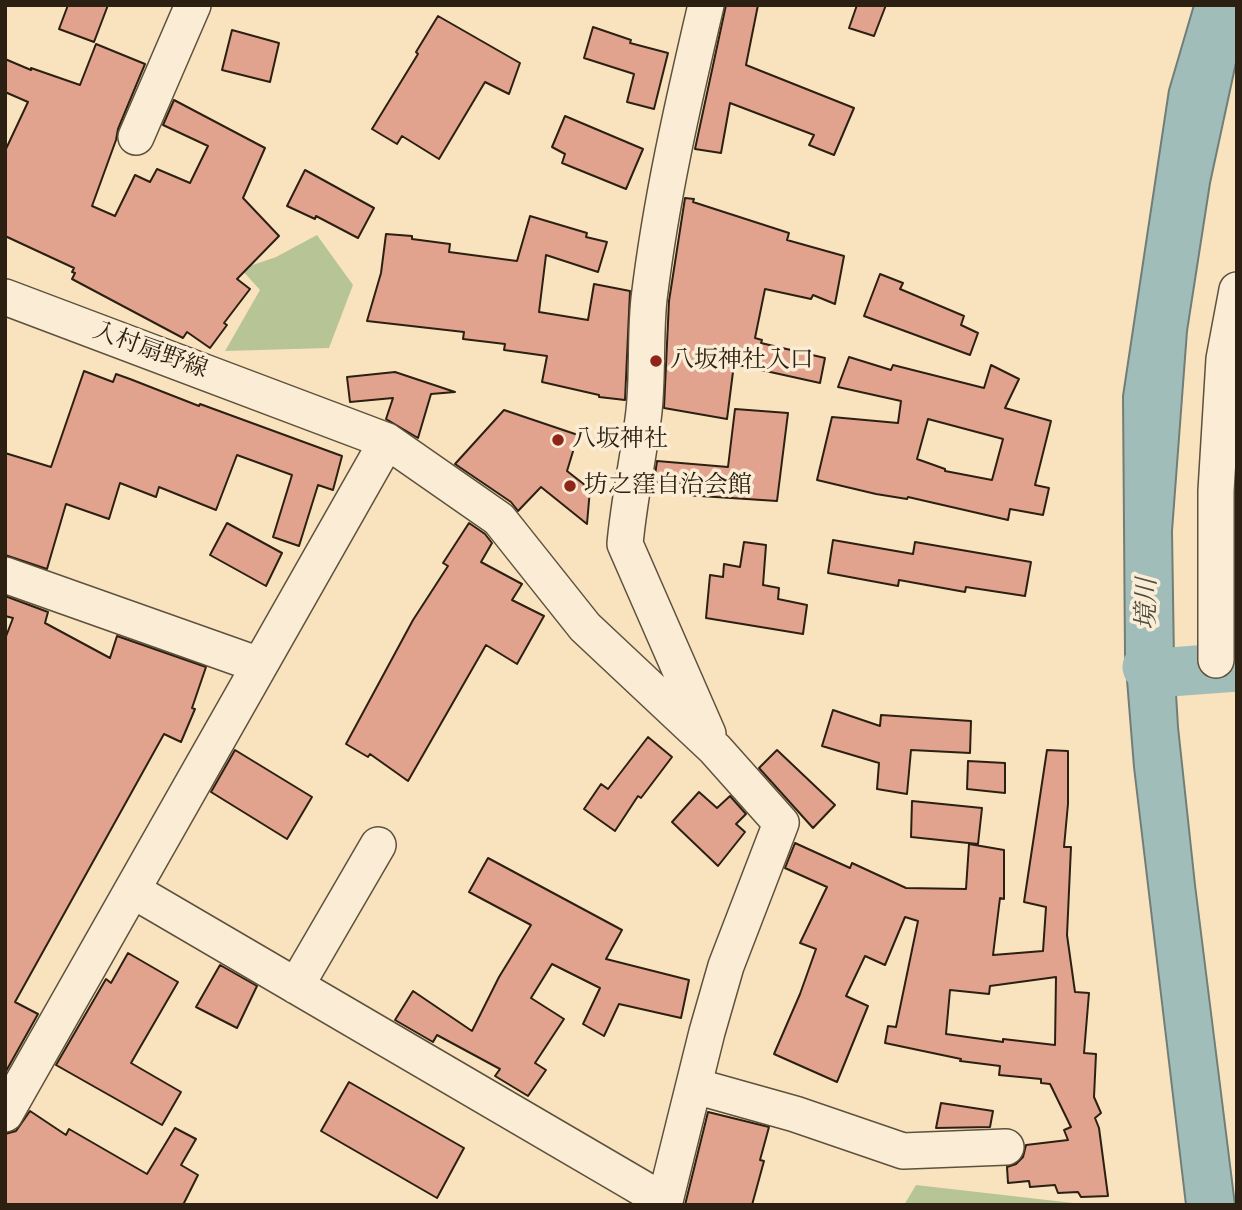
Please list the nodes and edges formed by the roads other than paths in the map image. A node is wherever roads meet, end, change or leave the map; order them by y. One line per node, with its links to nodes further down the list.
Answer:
1 (193, 5): 3 (street)
2 (706, 5): 10 (street)
3 (136, 137)
4 (1237, 290): 8 (street)
5 (5, 297): 6 (street, 入村扇野線)
6 (387, 441): 9 (street); 10 (street, 入村扇野線)
7 (5, 575): 9 (street)
8 (1223, 641)
9 (259, 665): 12 (street)
10 (715, 750): 14 (street)
11 (378, 845): 13 (street)
12 (132, 890): 13 (street); 15 (street)
13 (296, 986): 17 (street)
14 (695, 1086): 16 (street); 17 (street)
15 (5, 1114)
16 (1006, 1147)
17 (664, 1203)

